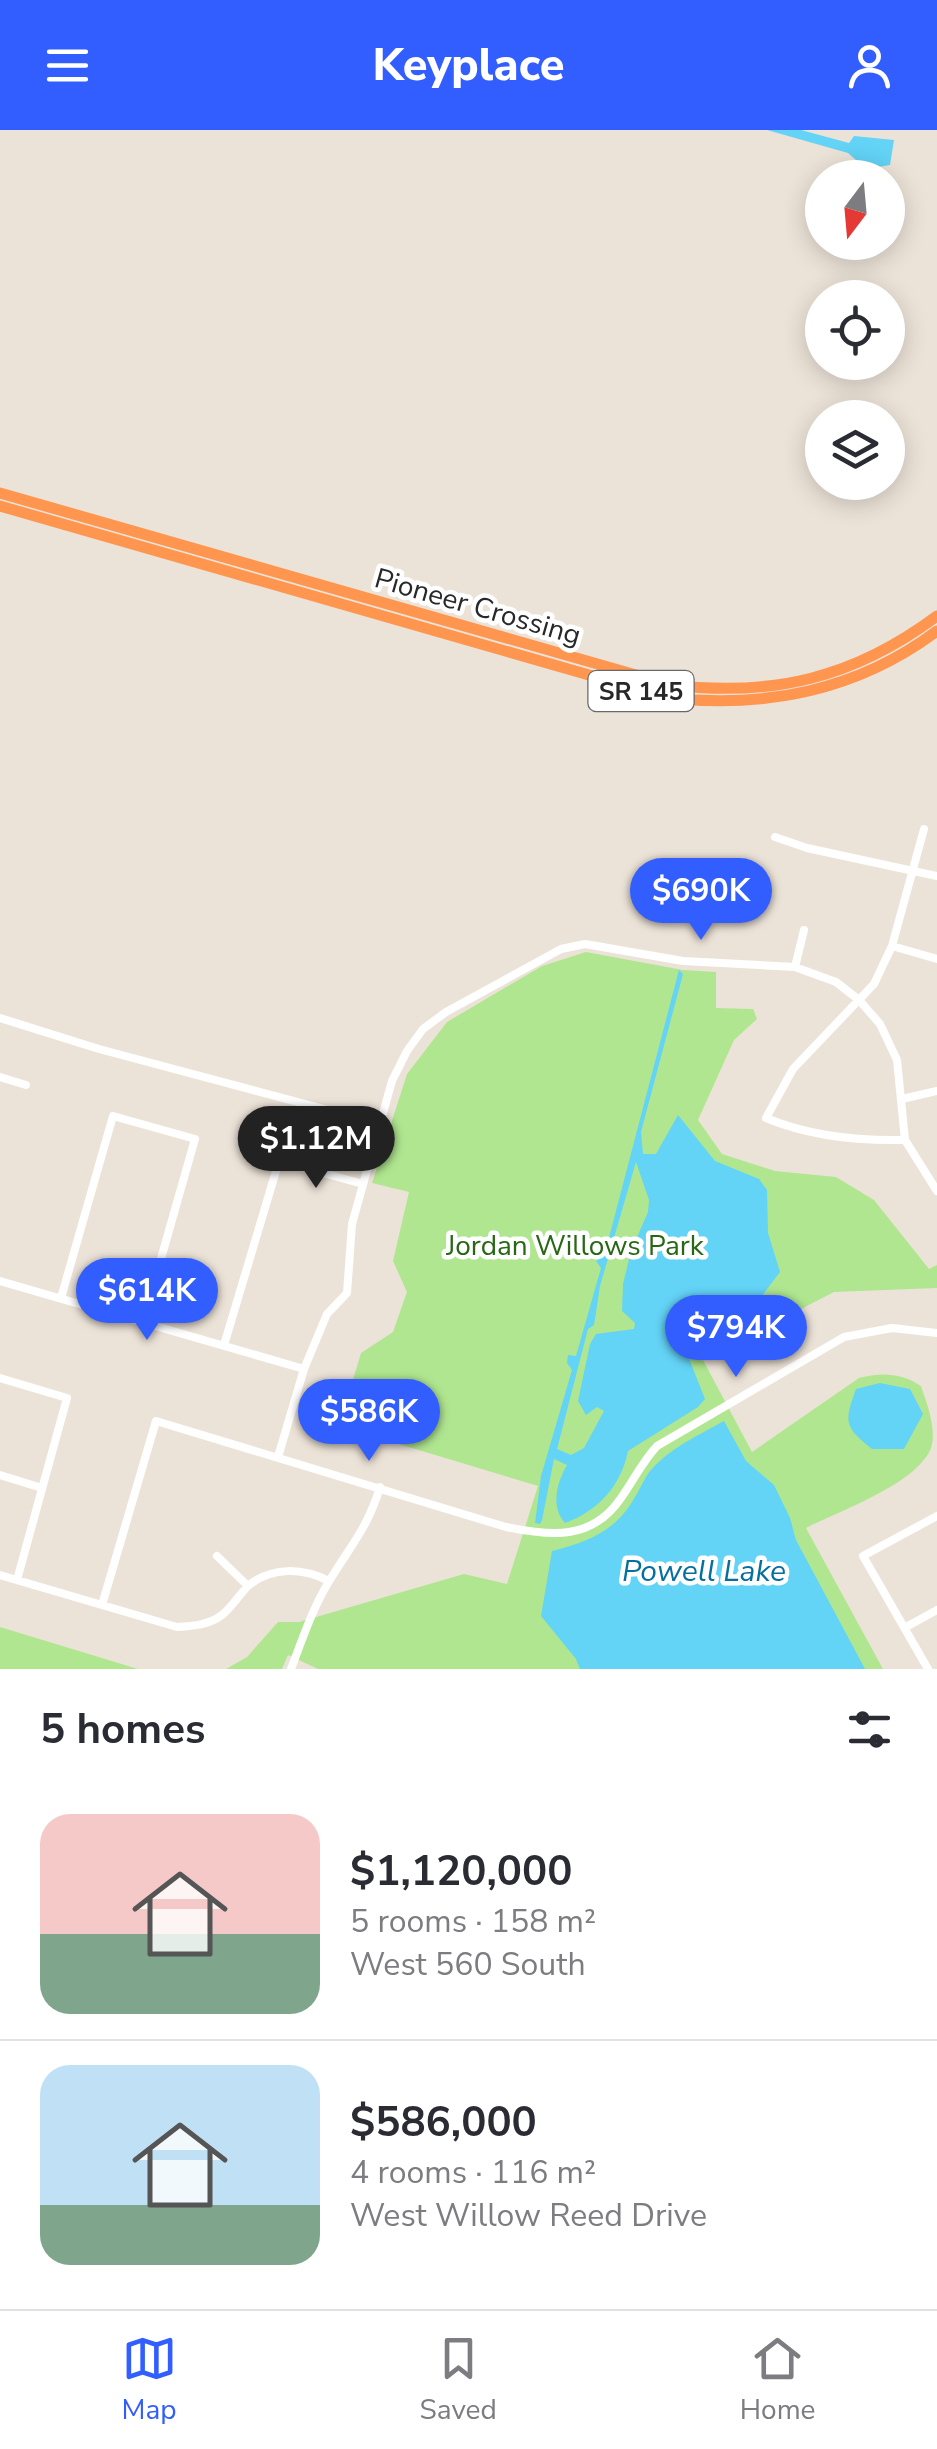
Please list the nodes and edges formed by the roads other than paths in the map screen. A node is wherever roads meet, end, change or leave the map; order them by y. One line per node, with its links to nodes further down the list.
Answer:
1 (0, 493): 3 (highway, Pioneer Crossing / SR 145)
2 (0, 506): 4 (highway, Pioneer Crossing / SR 145)
3 (937, 616)
4 (937, 631)
5 (924, 829): 7 (street)
6 (775, 837): 7 (street)
7 (913, 869): 8 (street); 10 (street)
8 (937, 876)
9 (804, 930): 12 (street)
10 (892, 946): 11 (street); 13 (street)
11 (937, 959)
12 (795, 967): 13 (street); 19 (street)
13 (859, 1000): 18 (street); 20 (street)
14 (0, 1018): 19 (street)
15 (0, 1077): 16 (street)
16 (26, 1085)
17 (937, 1092): 18 (street)
18 (902, 1098): 20 (street)
19 (380, 1124): 21 (street)
20 (905, 1140): 22 (street)
21 (362, 1184): 27 (street); 28 (street)
22 (937, 1191)
23 (0, 1281): 24 (street)
24 (61, 1298): 25 (street); 25 (street)
25 (142, 1322): 27 (street)
26 (937, 1332): 32 (street)
27 (224, 1345): 28 (street)
28 (304, 1369): 30 (street)
29 (0, 1378): 33 (street)
30 (278, 1457): 32 (street); 40 (street)
31 (0, 1476): 33 (street)
32 (380, 1487): 38 (street)
33 (42, 1488): 37 (street)
34 (937, 1516): 42 (street)
35 (217, 1556): 39 (street)
36 (0, 1575): 37 (street)
37 (18, 1580): 40 (street)
38 (329, 1581): 39 (street); 43 (street)
39 (248, 1586): 40 (street)
40 (102, 1605)
41 (937, 1610): 42 (street)
42 (906, 1627): 44 (street)
43 (292, 1669)
44 (928, 1669)

